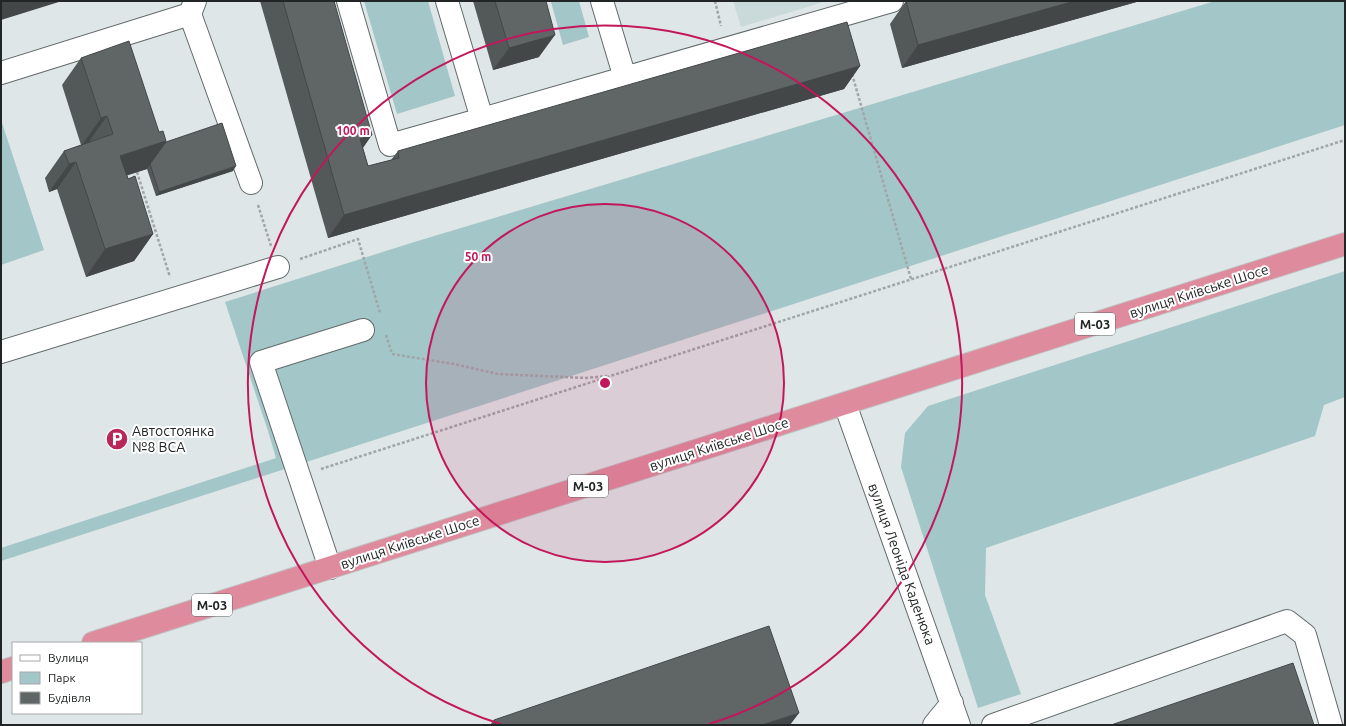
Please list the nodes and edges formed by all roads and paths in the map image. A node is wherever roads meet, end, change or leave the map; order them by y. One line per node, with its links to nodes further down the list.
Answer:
1 (348, 1): 9 (street)
2 (447, 1): 9 (street)
3 (602, 1): 8 (street)
4 (892, 1): 8 (street)
5 (193, 7): 7 (street); 12 (street)
6 (851, 70): 15 (path)
7 (1, 73)
8 (625, 78): 9 (street)
9 (482, 119)
10 (1345, 140): 15 (path)
11 (137, 172): 16 (path)
12 (251, 183): 14 (path)
13 (1345, 244): 22 (highway, вулиця Київське Шосе / М-03)
14 (278, 267): 16 (street); 17 (path)
15 (911, 279): 21 (path)
16 (177, 298): 20 (street)
17 (381, 318)
18 (363, 330): 23 (street)
19 (385, 333): 21 (path)
20 (1, 352)
21 (613, 375): 23 (path)
22 (846, 404): 24 (highway, вулиця Київське Шосе / М-03); 28 (street, вулиця Леоніда Каденюка)
23 (299, 476): 24 (street)
24 (330, 568): 25 (highway, вулиця Київське Шосе / М-03)
25 (96, 642)
26 (12, 668): 27 (highway)
27 (1, 672)
28 (952, 703): 29 (street); 30 (street, вулиця Леоніда Каденюка)
29 (934, 725)
30 (959, 725)
31 (993, 725): 32 (street)
32 (1332, 725)

